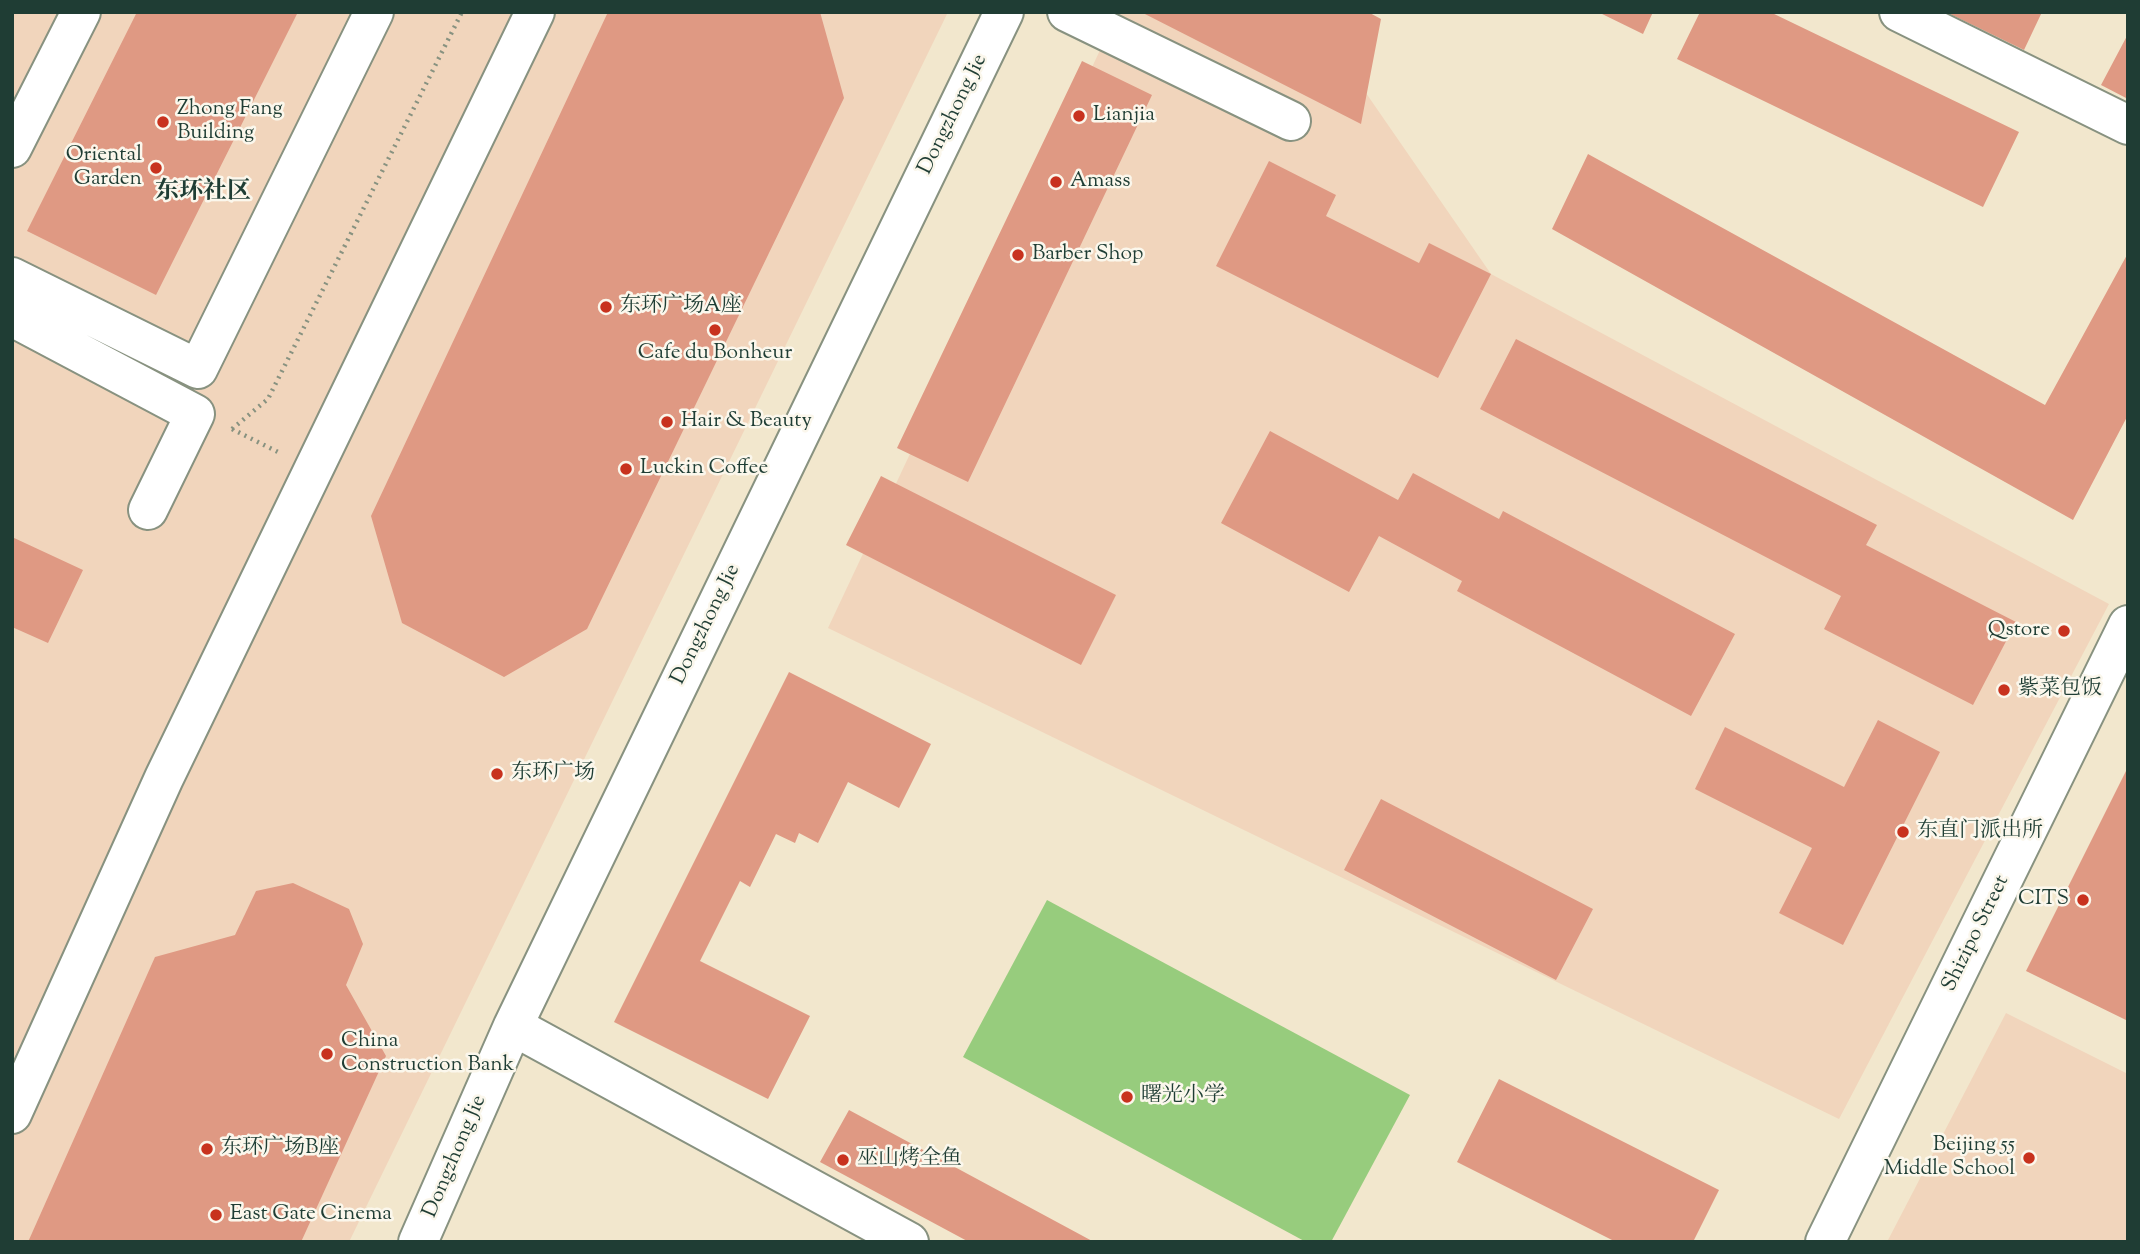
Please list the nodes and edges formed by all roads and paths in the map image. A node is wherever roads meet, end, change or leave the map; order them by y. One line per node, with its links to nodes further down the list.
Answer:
1 (81, 12): 10 (street)
2 (374, 12): 11 (street)
3 (462, 12): 13 (path)
4 (535, 12): 13 (street)
5 (1004, 12): 17 (street, Dongzhong Jie)
6 (1067, 12): 8 (street)
7 (1899, 12): 9 (street)
8 (1291, 121)
9 (2128, 125)
10 (12, 148)
11 (12, 277)
12 (12, 317): 14 (street)
13 (312, 470): 18 (street)
14 (148, 510)
15 (2128, 625): 16 (street, Shizipo Street)
16 (2119, 669): 21 (street, Shizipo Street)
17 (513, 1026): 19 (street, Dongzhong Jie); 20 (street)
18 (12, 1114)
19 (418, 1242)
20 (909, 1242)
21 (1825, 1242)

